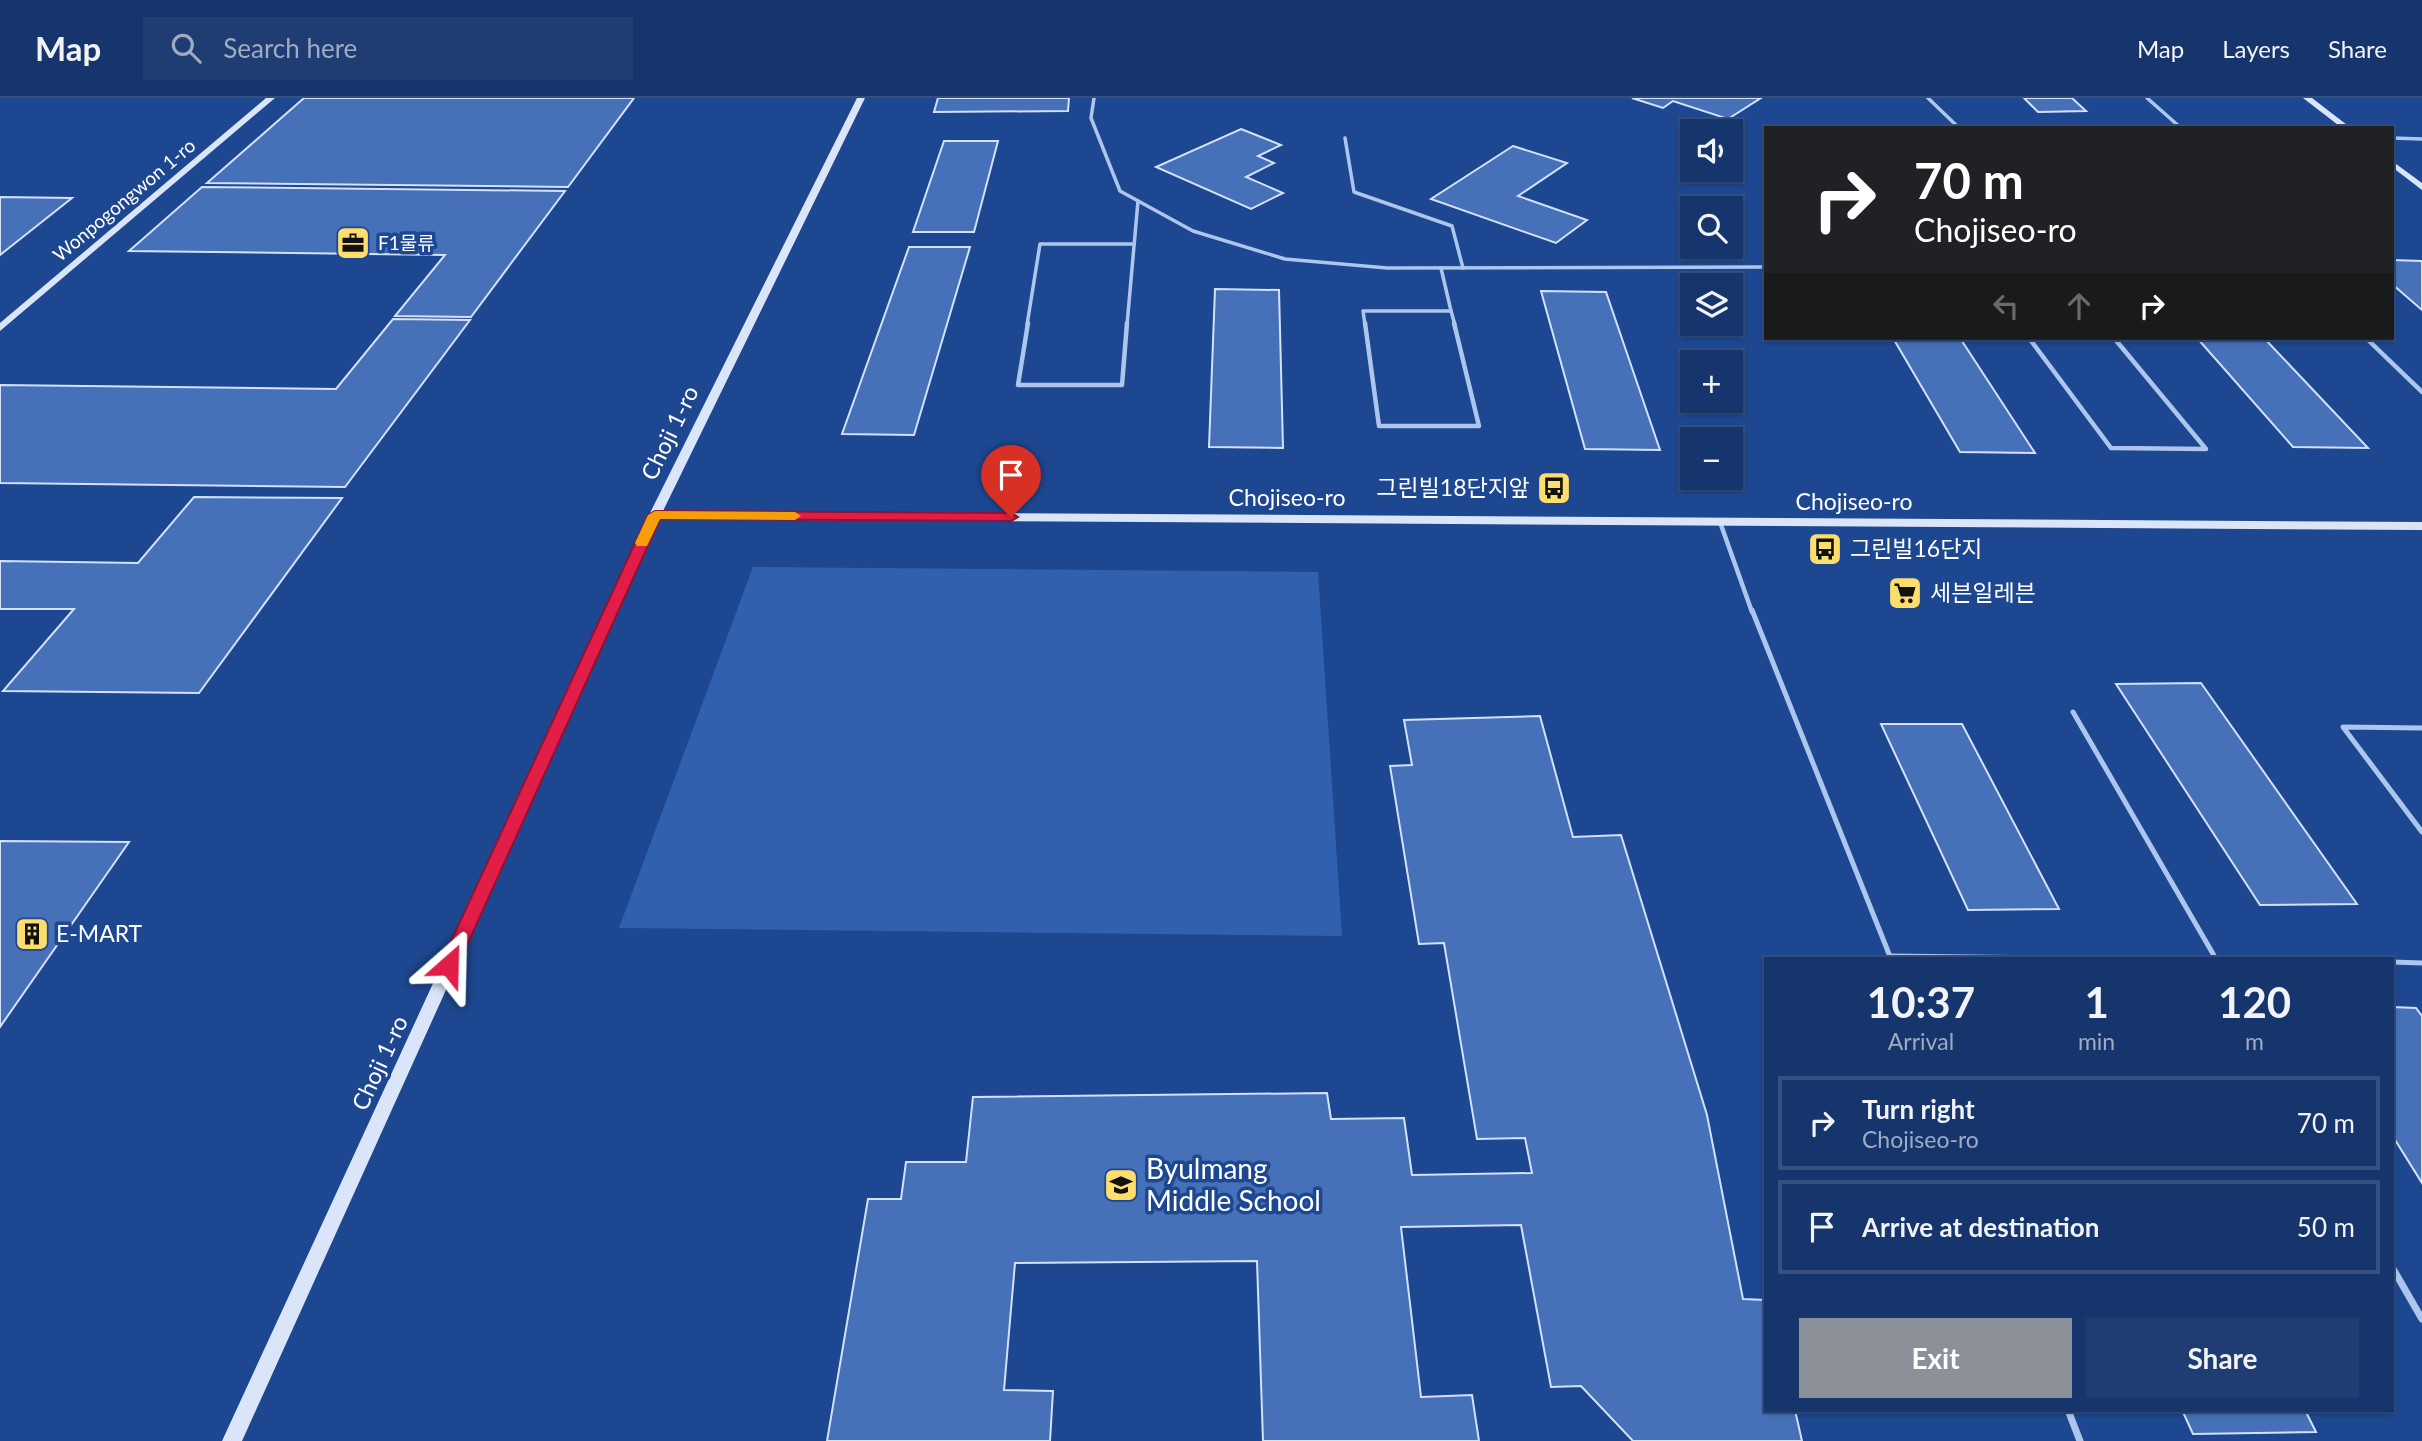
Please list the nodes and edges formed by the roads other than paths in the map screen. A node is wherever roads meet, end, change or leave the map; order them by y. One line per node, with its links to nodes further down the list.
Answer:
1 (271, 98): 21 (street, Wonpogongwon 1-ro)
2 (861, 98): 26 (street, Choji 1-ro)
3 (1094, 98): 15 (lane)
4 (1928, 98): 7 (lane)
5 (2147, 98): 8 (lane)
6 (2307, 98): 9 (street)
7 (1956, 126)
8 (2178, 126)
9 (2344, 126)
10 (1345, 138): 19 (lane)
11 (2394, 138): 12 (lane)
12 (2422, 139)
13 (2394, 165): 14 (street)
14 (2422, 187)
15 (1138, 201): 16 (lane); 18 (lane)
16 (1132, 244): 16 (lane)
17 (1764, 267): 19 (lane)
18 (1441, 268): 19 (lane); 20 (lane)
19 (1463, 268)
20 (1452, 311): 20 (lane)
21 (0, 328)
22 (2030, 340): 23 (lane)
23 (2116, 340)
24 (2368, 340): 25 (lane)
25 (2422, 392)
26 (655, 515): 27 (street, Chojiseo-ro); 39 (street, Choji 1-ro)
27 (1720, 522): 28 (street, Chojiseo-ro); 32 (lane)
28 (2422, 526)
29 (2073, 712): 33 (lane)
30 (2422, 728): 31 (lane)
31 (2422, 832)
32 (1890, 957)
33 (2215, 957)
34 (2394, 962): 35 (lane)
35 (2422, 963)
36 (2394, 1270): 37 (lane)
37 (2422, 1319)
38 (2069, 1412): 40 (lane)
39 (232, 1441)
40 (2080, 1441)

